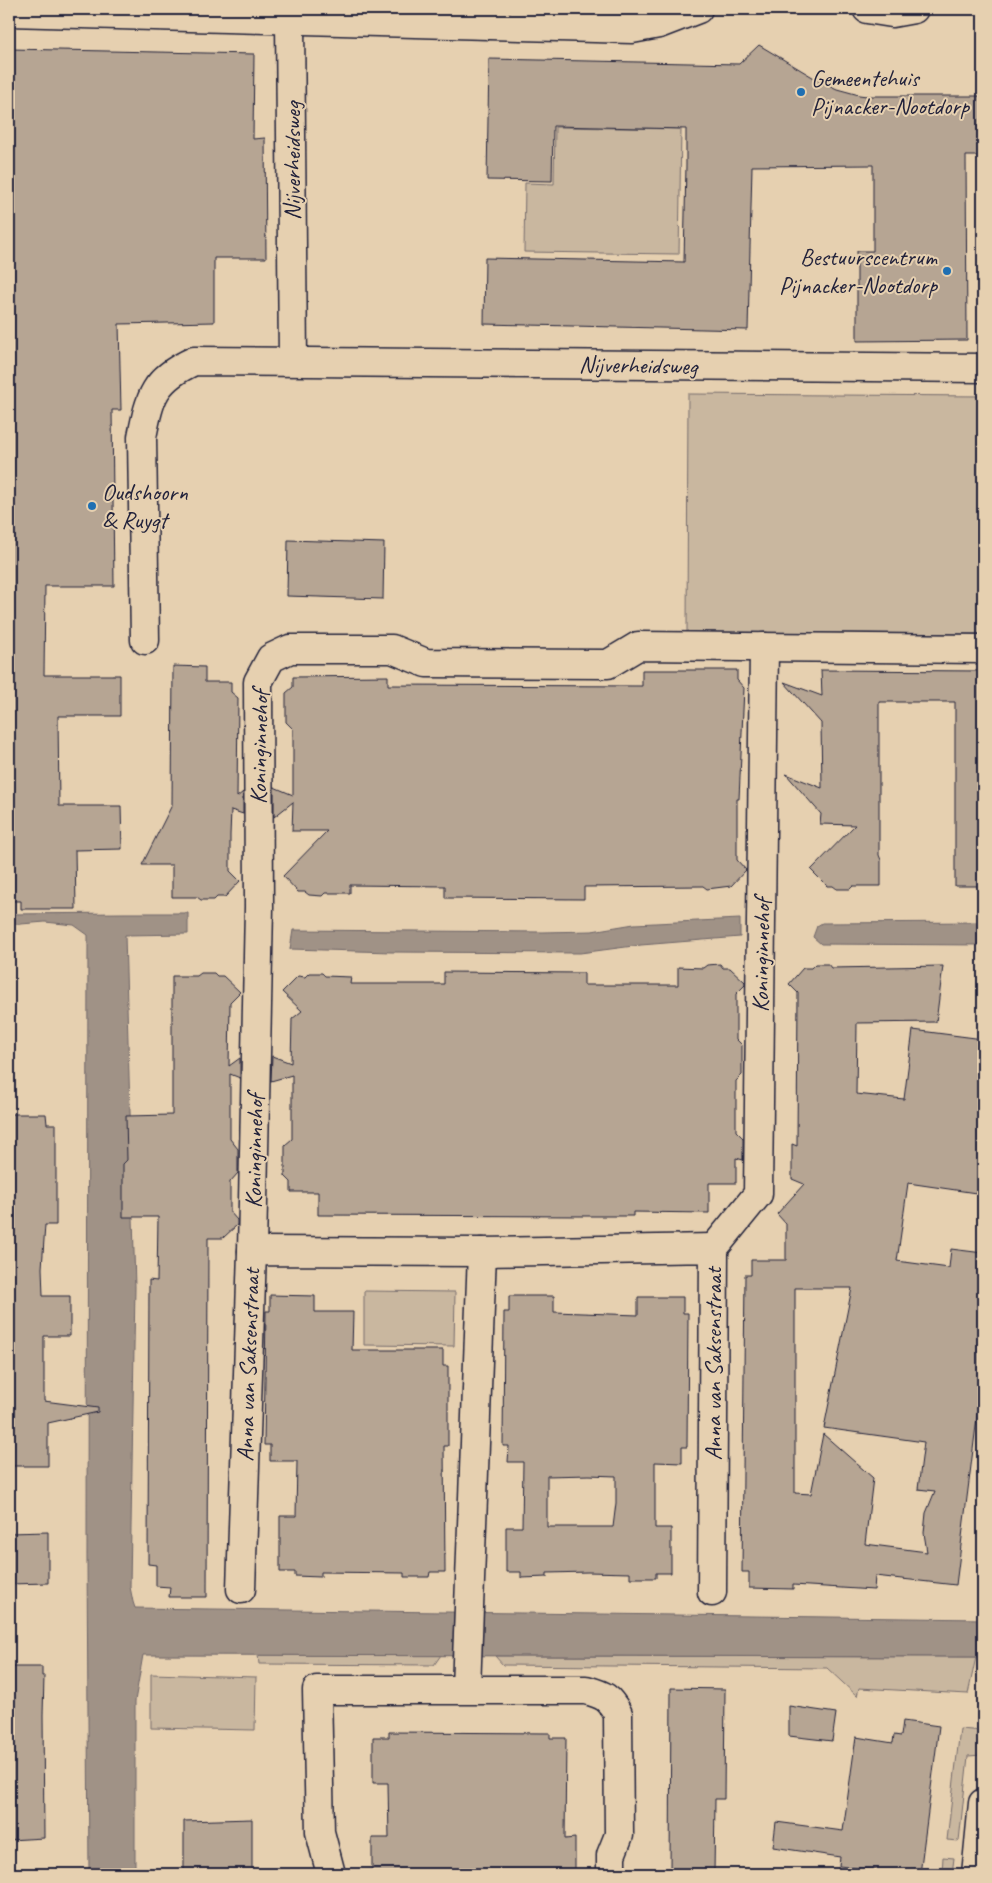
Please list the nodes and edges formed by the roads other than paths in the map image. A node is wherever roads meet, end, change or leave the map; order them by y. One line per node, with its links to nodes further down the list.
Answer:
1 (698, 9): 5 (street)
2 (867, 9): 3 (street)
3 (914, 9)
4 (9, 12): 5 (street)
5 (290, 21): 6 (street, Nijverheidsweg)
6 (293, 361): 7 (street, Nijverheidsweg); 8 (street, Nijverheidsweg)
7 (983, 368)
8 (145, 640)
9 (764, 647): 10 (street, Koninginnehof); 11 (street, Koninginnehof); 12 (street, Koninginnehof)
10 (983, 649)
11 (714, 1248): 13 (street, Anna van Saksenstraat); 15 (street, Anna van Saksenstraat)
12 (252, 1251): 13 (street, Anna van Saksenstraat); 14 (street, Anna van Saksenstraat)
13 (482, 1252): 16 (street)
14 (241, 1589)
15 (712, 1592)
16 (467, 1678): 18 (street); 19 (street)
17 (983, 1803): 20 (street)
18 (331, 1874)
19 (611, 1874)
20 (976, 1874)

